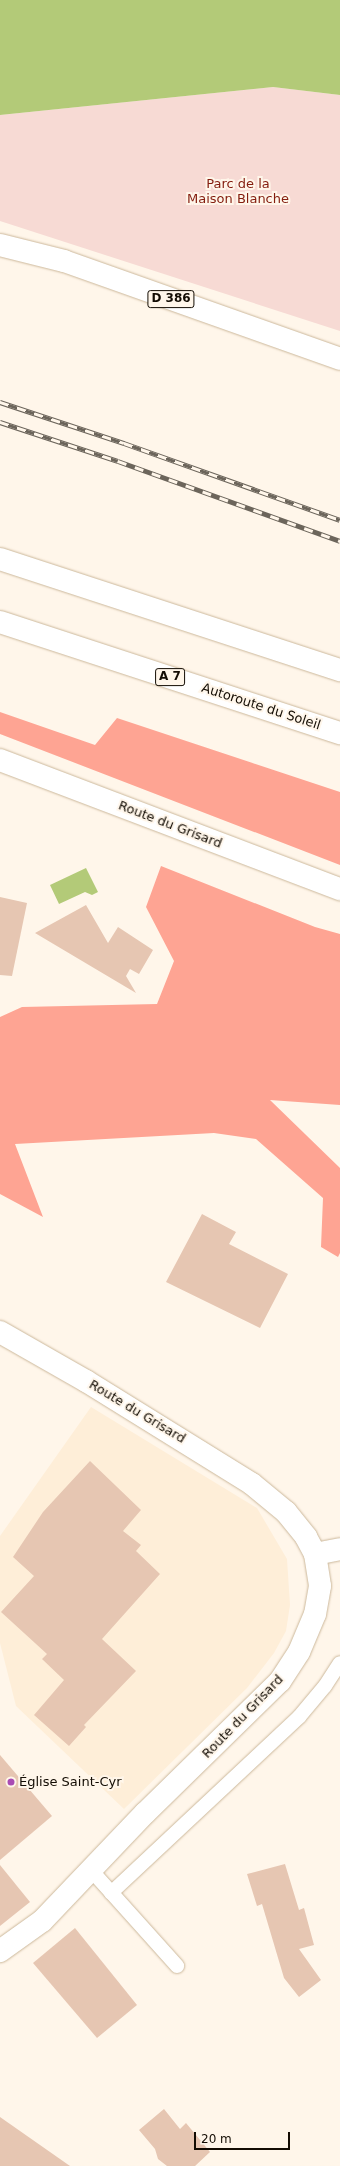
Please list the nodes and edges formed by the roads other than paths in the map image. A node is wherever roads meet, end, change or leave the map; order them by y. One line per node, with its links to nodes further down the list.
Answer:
1 (0, 245): 2 (main road, D 386)
2 (340, 359)
3 (0, 559): 5 (main road)
4 (0, 622): 6 (main road, Autoroute du Soleil / A 7)
5 (340, 670)
6 (340, 733)
7 (0, 760): 8 (main road, Route du Grisard)
8 (340, 889)
9 (0, 1332): 11 (main road, Route du Grisard)
10 (340, 1549): 11 (main road)
11 (315, 1554): 13 (main road, Route du Grisard)
12 (340, 1663): 14 (lane)
13 (91, 1870): 14 (lane); 15 (main road, Route du Grisard)
14 (111, 1893): 16 (lane)
15 (2, 1946)
16 (177, 1966)

